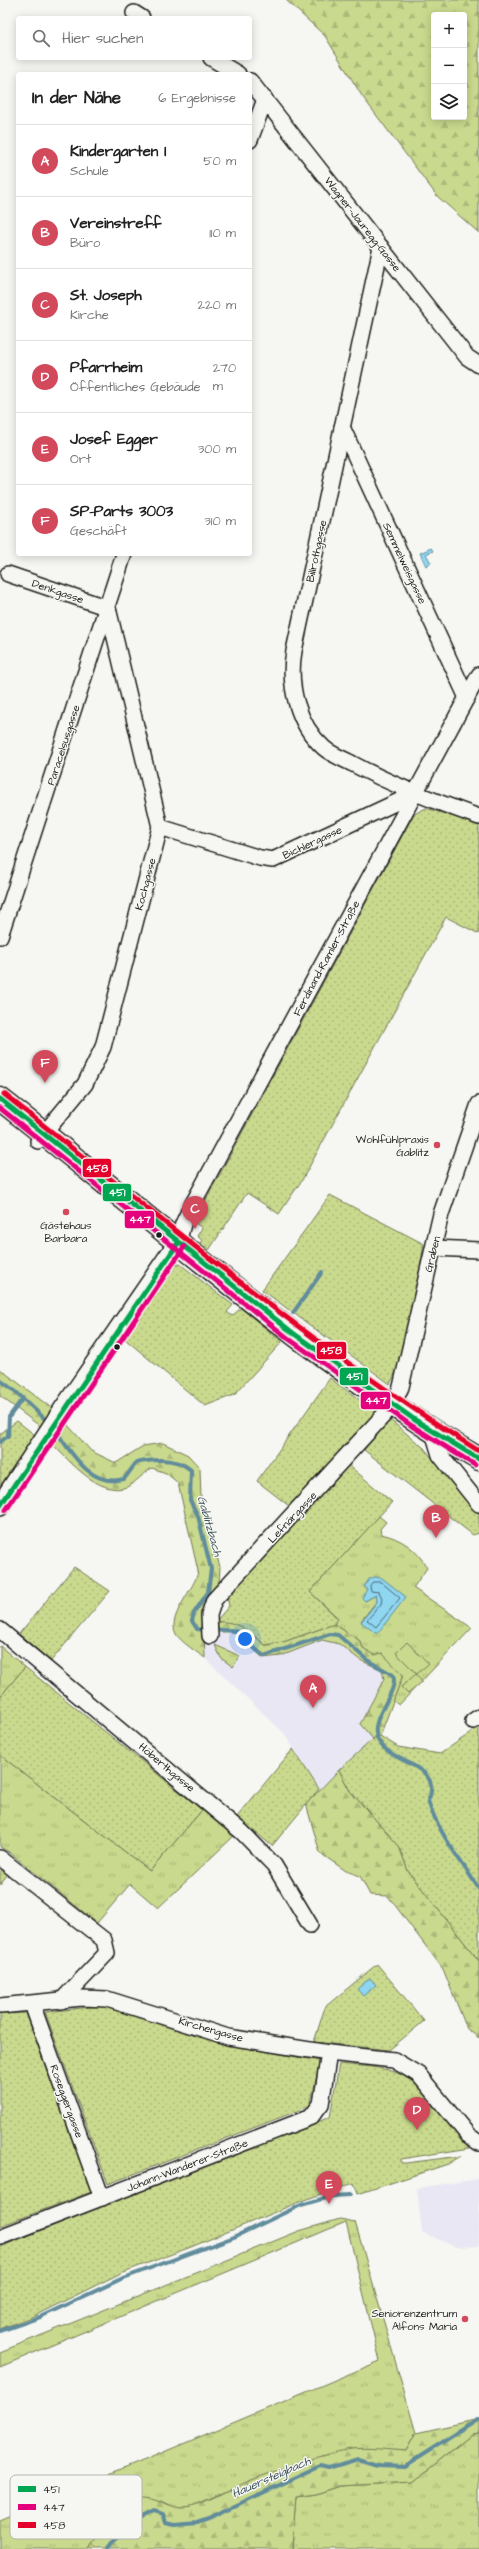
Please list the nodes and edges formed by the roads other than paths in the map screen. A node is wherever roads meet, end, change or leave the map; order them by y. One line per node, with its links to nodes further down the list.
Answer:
1 (214, 60): 2 (street)
2 (235, 72)
3 (252, 83): 4 (street, Wagner-Jauregg-Gasse)
4 (266, 99): 5 (street); 6 (street, Wagner-Jauregg-Gasse)
5 (252, 135)
6 (381, 247): 7 (street, Wagner-Jauregg-Gasse); 8 (street, Billrothgasse)
7 (479, 365)
8 (342, 427): 13 (street, Semmelweisgasse); 14 (street, Billrothgasse)
9 (123, 556): 11 (street, Paracelsusgasse)
10 (8, 574): 11 (street, Denkgasse)
11 (108, 608): 16 (street, Kochgasse); 17 (street, Paracelsusgasse)
12 (479, 675): 13 (street, Ferdinand-Ramler-Straße)
13 (467, 698): 14 (street, Ferdinand-Ramler-Straße)
14 (414, 794): 15 (street, Billrothgasse); 16 (street, Bichlergasse); 21 (street, Ferdinand-Ramler-Straße)
15 (479, 817)
16 (160, 828): 20 (street, Kochgasse)
17 (0, 936)
18 (0, 1099): 20 (main road)
19 (479, 1104): 22 (street, Graben)
20 (41, 1138): 21 (main road)
21 (178, 1242): 24 (main road); 28 (street)
22 (434, 1248): 23 (street); 24 (street, Graben)
23 (479, 1250)
24 (393, 1405): 25 (main road); 30 (street, Lefnärgasse)
25 (433, 1432): 26 (main road); 27 (street)
26 (479, 1459)
27 (479, 1504)
28 (0, 1506)
29 (0, 1630): 32 (street, Höberthgasse)
30 (210, 1630)
31 (0, 1858): 33 (street)
32 (310, 1925)
33 (61, 2002): 34 (street, Kirchengasse); 36 (street, Kirchengasse)
34 (32, 2004): 35 (street, Kirchengasse); 38 (street, Roseggergasse)
35 (0, 2006)
36 (330, 2053): 37 (street, Kirchengasse); 38 (street, Johann-Wanderer-Straße)
37 (479, 2143)
38 (102, 2198): 39 (street, Johann-Wanderer-Straße)
39 (0, 2237)

